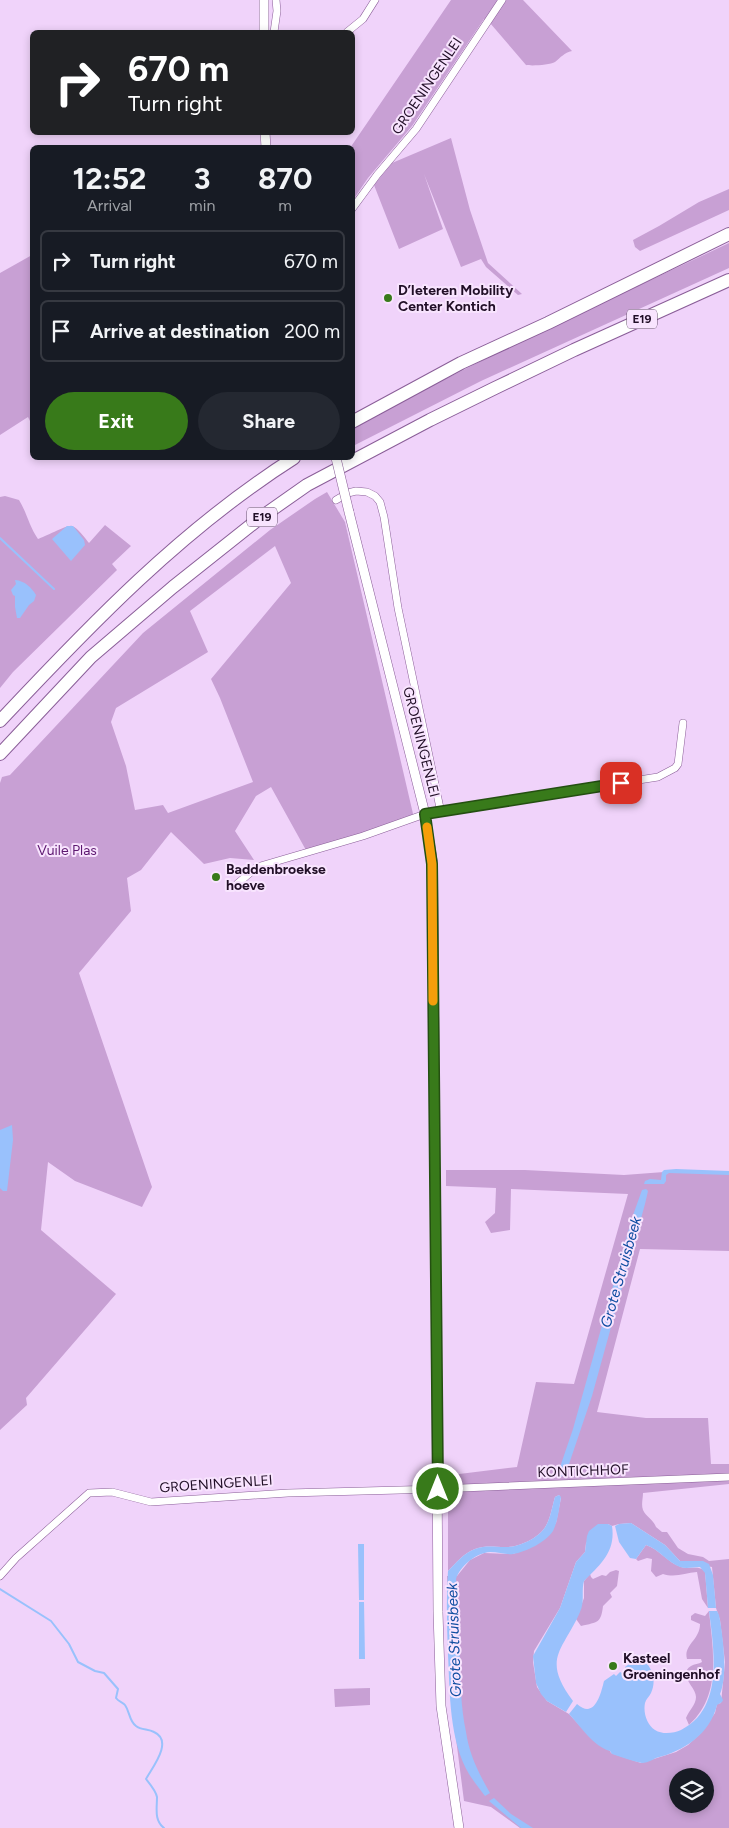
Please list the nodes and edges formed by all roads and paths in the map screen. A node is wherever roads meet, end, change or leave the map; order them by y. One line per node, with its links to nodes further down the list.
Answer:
1 (264, 0): 5 (street)
2 (276, 0): 6 (street)
3 (375, 0): 7 (street)
4 (502, 0): 8 (street, GROENINGENLEI)
5 (264, 30)
6 (274, 30)
7 (349, 30)
8 (355, 205)
9 (729, 234): 11 (highway)
10 (729, 280): 12 (highway, E19)
11 (355, 420)
12 (355, 459)
13 (291, 460): 17 (highway, E19)
14 (336, 460): 21 (street, GROENINGENLEI, bridge)
15 (354, 460): 19 (highway, E19)
16 (336, 500): 20 (street)
17 (0, 721)
18 (684, 723): 20 (street)
19 (0, 754)
20 (438, 811): 21 (street)
21 (425, 814): 22 (street); 24 (street, GROENINGENLEI)
22 (236, 884)
23 (729, 1477): 24 (street, KONTICHHOF)
24 (438, 1489): 25 (street, GROENINGENLEI); 26 (street, GROENINGENLEI)
25 (0, 1576)
26 (459, 1828)

